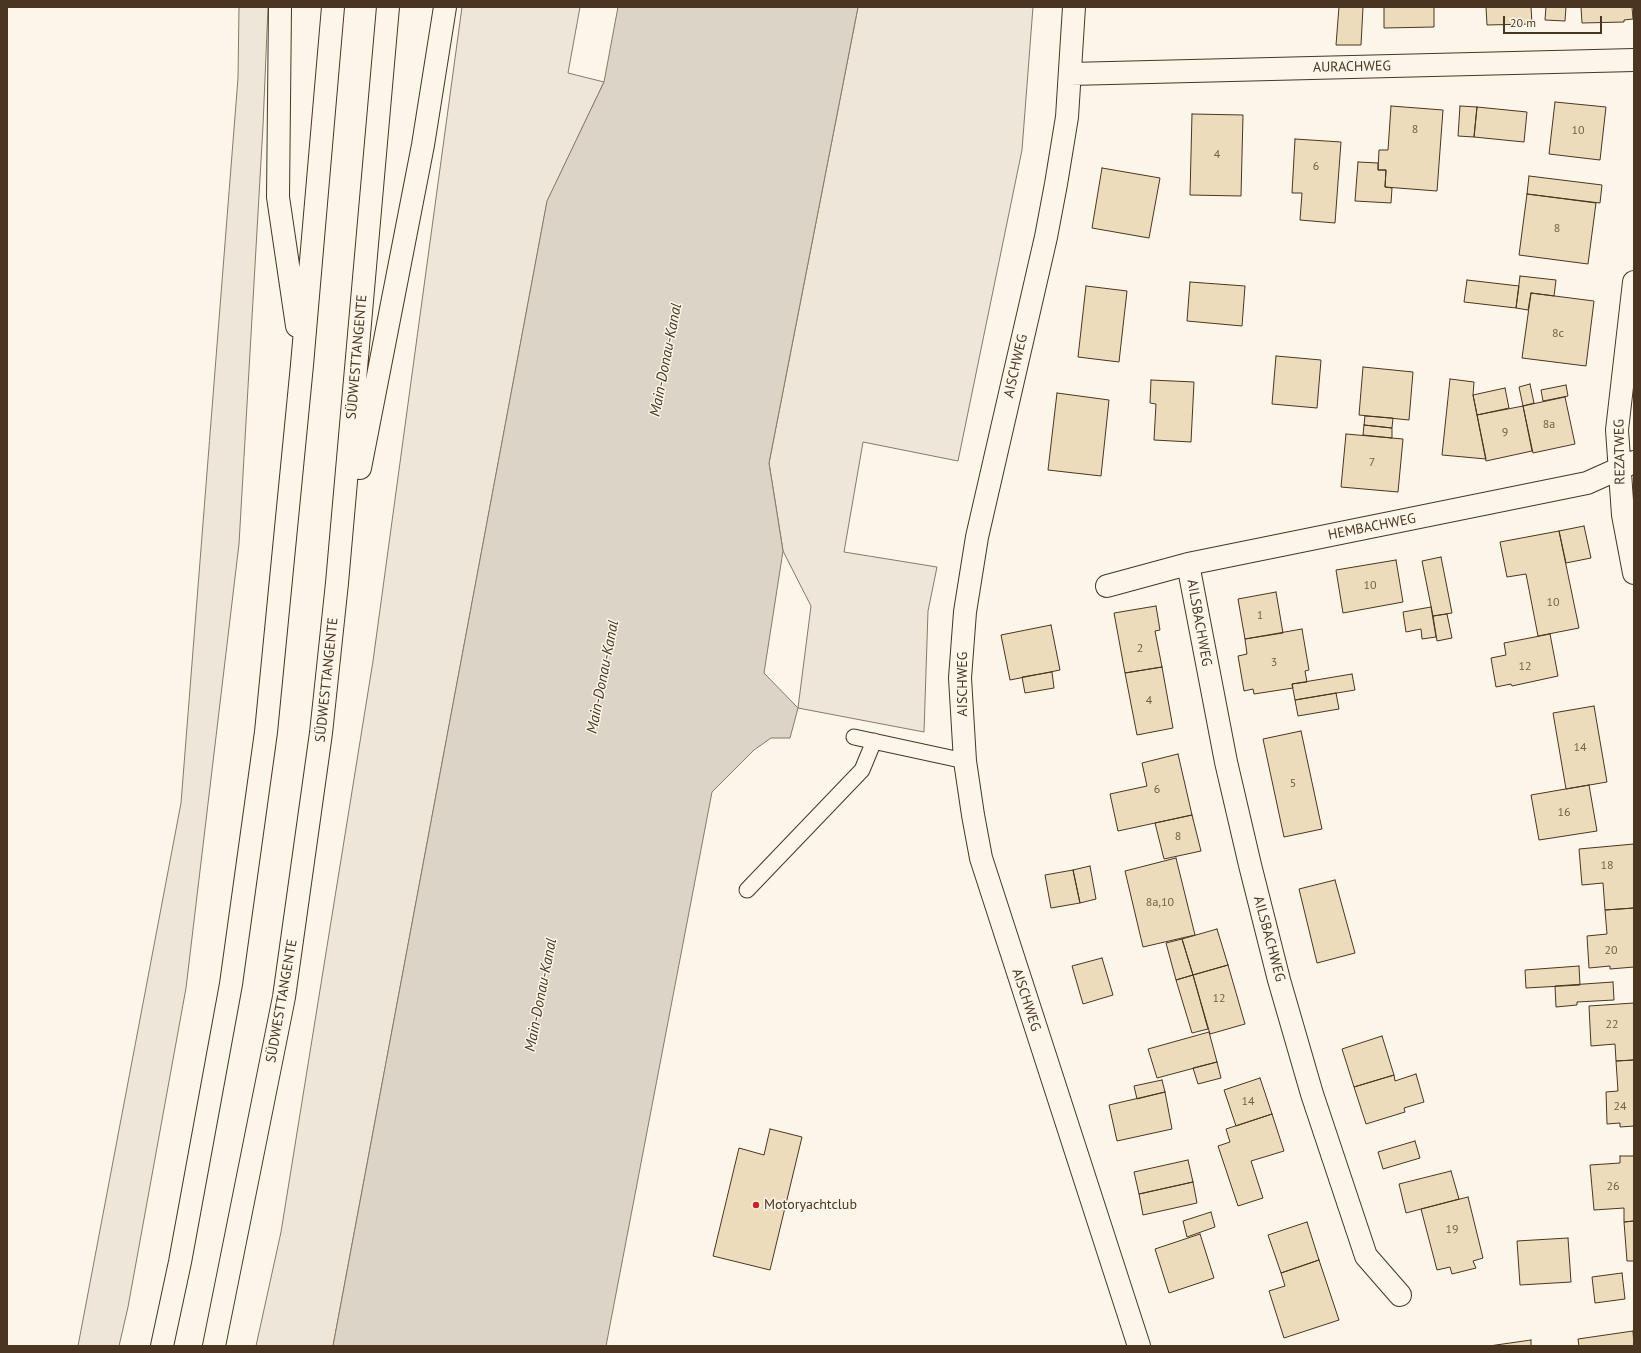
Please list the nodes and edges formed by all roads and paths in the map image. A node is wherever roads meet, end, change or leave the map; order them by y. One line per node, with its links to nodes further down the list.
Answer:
1 (280, 7): 9 (main road)
2 (333, 7): 9 (main road)
3 (388, 7): 13 (main road, SÜDWESTTANGENTE)
4 (445, 7): 13 (main road)
5 (1074, 7): 7 (main road, AISCHWEG)
6 (1634, 60): 7 (main road, AURACHWEG)
7 (1070, 74): 17 (main road, AISCHWEG)
8 (1634, 282): 10 (main road, REZATWEG)
9 (302, 365): 20 (main road)
10 (1626, 466): 11 (main road, HEMBACHWEG); 12 (main road, REZATWEG)
11 (1188, 564): 14 (main road, HEMBACHWEG); 19 (main road, AILSBACHWEG)
12 (1634, 573)
13 (337, 583): 21 (main road, SÜDWESTTANGENTE)
14 (1107, 586)
15 (854, 736): 16 (lane)
16 (874, 741): 17 (lane); 18 (lane)
17 (965, 761): 22 (main road, AISCHWEG)
18 (747, 890)
19 (1400, 1295)
20 (162, 1346)
21 (214, 1346)
22 (1139, 1346)

